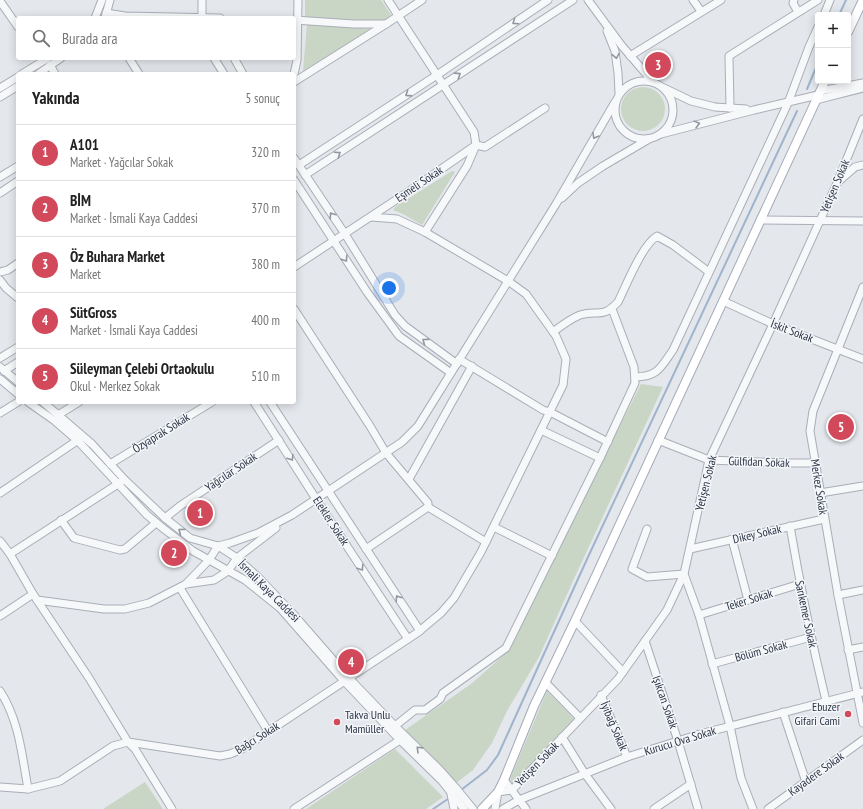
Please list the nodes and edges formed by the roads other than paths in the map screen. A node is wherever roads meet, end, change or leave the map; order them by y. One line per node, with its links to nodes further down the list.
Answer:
1 (0, 0): 28 (street)
2 (102, 0): 21 (street)
3 (110, 0): 20 (street)
4 (202, 0): 23 (street)
5 (298, 0): 25 (street)
6 (422, 0): 24 (street)
7 (548, 0): 43 (street, one-way to 43)
8 (573, 0): 48 (street, one-way to 8)
9 (588, 0): 26 (street)
10 (693, 0): 17 (street)
11 (721, 0): 17 (street)
12 (794, 0): 18 (street)
13 (818, 0): 18 (street)
14 (830, 0): 19 (street)
15 (392, 1): 24 (street)
16 (862, 4): 29 (main road)
17 (701, 11): 31 (street)
18 (798, 12): 60 (street)
19 (825, 12)
20 (106, 15): 22 (street)
21 (96, 16)
22 (125, 16)
23 (202, 16)
24 (398, 16): 27 (street); 43 (street)
25 (296, 20): 27 (street); 42 (street)
26 (603, 22): 31 (street); 54 (street, one-way to 54)
27 (386, 24): 45 (street)
28 (16, 25)
29 (851, 26)
30 (815, 34): 58 (street)
31 (630, 56): 46 (street)
32 (57, 60): 36 (street)
33 (130, 60): 39 (street)
34 (215, 60): 40 (street)
35 (235, 60): 41 (street)
36 (42, 67): 37 (street); 38 (street)
37 (28, 72)
38 (51, 72)
39 (138, 72)
40 (223, 72)
41 (242, 72)
42 (294, 72)
43 (437, 75): 48 (street); 67 (street, one-way to 67)
44 (16, 78): 52 (street)
45 (296, 81)
46 (653, 82): 50 (street); 54 (street)
47 (863, 83): 55 (street)
48 (443, 84): 65 (street); 70 (street, one-way to 48)
49 (824, 84): 55 (main road)
50 (662, 86): 60 (street); 63 (street)
51 (16, 87): 56 (street)
52 (0, 88)
53 (863, 88): 55 (street)
54 (619, 93): 57 (street)
55 (818, 95): 58 (street); 78 (main road)
56 (0, 97)
57 (615, 102): 64 (street); 76 (street, one-way to 76)
58 (788, 103): 61 (street); 87 (street)
59 (545, 108): 65 (street, Eşmeli Sokak)
60 (730, 108): 61 (street)
61 (754, 110): 63 (street, one-way to 61)
62 (863, 119): 74 (street, Yetişen Sokak)
63 (659, 135): 64 (street)
64 (651, 138): 76 (street)
65 (476, 145): 77 (street, Eşmeli Sokak); 81 (street)
66 (296, 162): 67 (street)
67 (298, 165): 70 (street)
68 (863, 165): 74 (street)
69 (16, 167): 71 (street)
70 (305, 176): 82 (street, one-way to 70)
71 (0, 177)
72 (16, 182): 75 (street)
73 (296, 183): 83 (street)
74 (836, 183): 80 (street, Yetişen Sokak)
75 (0, 193)
76 (556, 204): 89 (street)
77 (371, 217): 81 (street, Bağcı Sokak); 82 (street, Eşmeli Sokak)
78 (760, 220): 80 (street); 92 (main road)
79 (863, 221): 80 (street)
80 (819, 222): 95 (street, Yetişen Sokak)
81 (425, 232): 89 (street, Bağcı Sokak)
82 (345, 234): 83 (street, Eşmeli Sokak); 101 (street, one-way to 82)
83 (334, 241): 85 (street, Eşmeli Sokak); 105 (street, one-way to 105)
84 (16, 264): 86 (street)
85 (296, 266)
86 (0, 272)
87 (709, 272): 93 (street); 106 (street)
88 (0, 280): 91 (street)
89 (508, 281): 96 (street, Bağcı Sokak); 101 (street)
90 (863, 287): 98 (street, Merkez Sokak)
91 (16, 296)
92 (723, 301): 95 (street, İskit Sokak); 123 (main road)
93 (612, 309): 96 (street); 106 (street)
94 (296, 311): 125 (street)
95 (773, 324): 98 (street, İskit Sokak); 127 (street, Yetişen Sokak)
96 (553, 332): 117 (street, Bağcı Sokak)
97 (16, 348): 99 (street)
98 (838, 349): 100 (street, İskit Sokak); 128 (street, Merkez Sokak)
99 (0, 358)
100 (863, 359)
101 (458, 362): 103 (street); 105 (street)
102 (16, 363): 104 (street)
103 (472, 366): 117 (street); 130 (street)
104 (2, 369): 108 (street)
105 (451, 373): 125 (street)
106 (635, 377): 124 (street)
107 (0, 380): 109 (street)
108 (16, 380)
109 (16, 392)
110 (16, 403): 118 (street)
111 (31, 404): 121 (street)
112 (45, 404): 119 (street, İsmali Kaya Caddesi)
113 (76, 404): 119 (street)
114 (209, 404): 129 (street, Özyaprak Sokak)
115 (255, 404): 122 (street, Elekler Sokak)
116 (271, 404): 134 (street, Elekler Sokak)
117 (550, 412): 120 (street, Bağcı Sokak); 124 (street)
118 (0, 413)
119 (58, 415): 121 (street, İsmali Kaya Caddesi)
120 (541, 430): 126 (street); 145 (street, Bağcı Sokak)
121 (81, 439): 129 (street, İsmali Kaya Caddesi); 132 (street, İsmali Kaya Caddesi); 135 (street)
122 (279, 440): 137 (street, Elekler Sokak, one-way to 137); 140 (street, Yağcılar Sokak)
123 (658, 440): 127 (street, Gülfidan Sokak); 168 (main road)
124 (608, 442): 126 (street)
125 (386, 453): 130 (street); 134 (street)
126 (600, 458): 154 (street)
127 (709, 460): 128 (street, Gülfidan Sokak); 152 (street, Yetişen Sokak)
128 (815, 463): 136 (street, Merkez Sokak)
129 (110, 464): 131 (street, İsmali Kaya Caddesi)
130 (408, 479): 138 (street)
131 (125, 480): 132 (street); 140 (street, İsmali Kaya Caddesi)
132 (118, 484): 142 (street); 143 (street, İsmali Kaya Caddesi)
133 (863, 486): 136 (street)
134 (329, 490): 137 (street); 151 (street, Elekler Sokak)
135 (0, 493)
136 (820, 493): 141 (street, Merkez Sokak)
137 (316, 499): 139 (street); 171 (street, Elekler Sokak, one-way to 171)
138 (428, 507): 149 (street); 151 (street)
139 (292, 516): 150 (street); 155 (street)
140 (165, 518): 150 (street, İsmali Kaya Caddesi, one-way to 140)
141 (824, 518): 144 (street, Dikey Sokak); 163 (street, Merkez Sokak)
142 (61, 520): 143 (street); 153 (street)
143 (156, 523): 156 (street, İsmali Kaya Caddesi)
144 (790, 526): 147 (street, Dikey Sokak); 159 (street, Sarıkemer Sokak)
145 (494, 527): 149 (street, Bağcı Sokak); 154 (street)
146 (647, 529): 158 (street)
147 (732, 539): 152 (street, Dikey Sokak); 165 (street)
148 (0, 541): 153 (street)
149 (486, 542): 169 (street, Bağcı Sokak)
150 (218, 546): 155 (street, İsmali Kaya Caddesi); 156 (street)
151 (366, 549): 169 (street, Elekler Sokak, one-way to 151)
152 (690, 549): 158 (street, Yetişen Sokak)
153 (10, 554): 162 (street)
154 (552, 556): 186 (street)
155 (237, 558): 157 (street); 177 (street, İsmali Kaya Caddesi)
156 (209, 560): 157 (street, İsmali Kaya Caddesi); 160 (street)
157 (228, 571): 160 (street); 177 (street, İsmali Kaya Caddesi)
158 (684, 574): 167 (street); 172 (street, Yetişen Sokak)
159 (800, 584): 165 (street, Teker Sokak); 170 (street, Sarıkemer Sokak)
160 (183, 586): 164 (street); 188 (street)
161 (863, 590): 163 (street)
162 (33, 594): 164 (street); 166 (street)
163 (838, 595): 174 (street, Merkez Sokak)
164 (37, 600): 193 (street)
165 (748, 600): 167 (street, Teker Sokak)
166 (0, 616)
167 (699, 616): 175 (street)
168 (575, 621): 176 (street); 178 (main road)
169 (420, 631): 171 (street, Bağcı Sokak)
170 (810, 637): 175 (street, Bölüm Sokak); 182 (street, Sarıkemer Sokak)
171 (408, 639): 177 (street, Bağcı Sokak)
172 (644, 641): 176 (street, Yetişen Sokak); 192 (street, Işıkcan Sokak)
173 (863, 648): 174 (street)
174 (848, 650): 180 (street, Merkez Sokak)
175 (712, 664): 187 (street)
176 (622, 672): 181 (street, Yetişen Sokak)
177 (347, 680): 186 (street, İsmali Kaya Caddesi); 188 (street, Bağcı Sokak); 190 (street, İsmali Kaya Caddesi)
178 (545, 682): 184 (street); 196 (main road)
179 (0, 691): 200 (street)
180 (860, 693): 182 (street, Kurucu Ova Sokak); 185 (street, Merkez Sokak)
181 (602, 695): 184 (street, Yetişen Sokak); 194 (street, İyibağ Sokak)
182 (826, 701): 183 (street, Kurucu Ova Sokak)
183 (783, 712): 187 (street, Kurucu Ova Sokak); 197 (street)
184 (580, 718): 189 (street, Yetişen Sokak)
185 (863, 723)
186 (395, 726): 209 (street, İsmali Kaya Caddesi, one-way to 186)
187 (730, 726): 192 (street, Kurucu Ova Sokak); 217 (street)
188 (268, 731): 193 (street, Bağcı Sokak)
189 (562, 737): 195 (street); 201 (street, Yetişen Sokak)
190 (400, 740): 202 (street, İsmali Kaya Caddesi); 206 (street)
191 (863, 740): 197 (street, Kayadere Sokak)
192 (678, 741): 194 (street, Kurucu Ova Sokak); 198 (street, Işıkcan Sokak)
193 (128, 742): 200 (street); 205 (street)
194 (627, 757): 195 (street, Kurucu Ova Sokak)
195 (585, 774): 204 (street, Kurucu Ova Sokak); 214 (street)
196 (504, 780): 201 (street); 203 (main road)
197 (806, 782): 218 (street, Kayadere Sokak)
198 (691, 784): 215 (street); 216 (street, Işıkcan Sokak)
199 (0, 787): 200 (street)
200 (28, 789)
201 (512, 790): 203 (street); 204 (street)
202 (450, 792): 207 (street); 208 (street, İsmali Kaya Caddesi)
203 (498, 792): 210 (main road); 211 (street)
204 (519, 800): 212 (street, Kurucu Ova Sokak); 213 (street)
205 (172, 809)
206 (294, 809)
207 (454, 809)
208 (464, 809)
209 (473, 809)
210 (482, 809)
211 (495, 809)
212 (503, 809)
213 (526, 809)
214 (611, 809)
215 (654, 809)
216 (698, 809)
217 (753, 809)
218 (768, 809)

